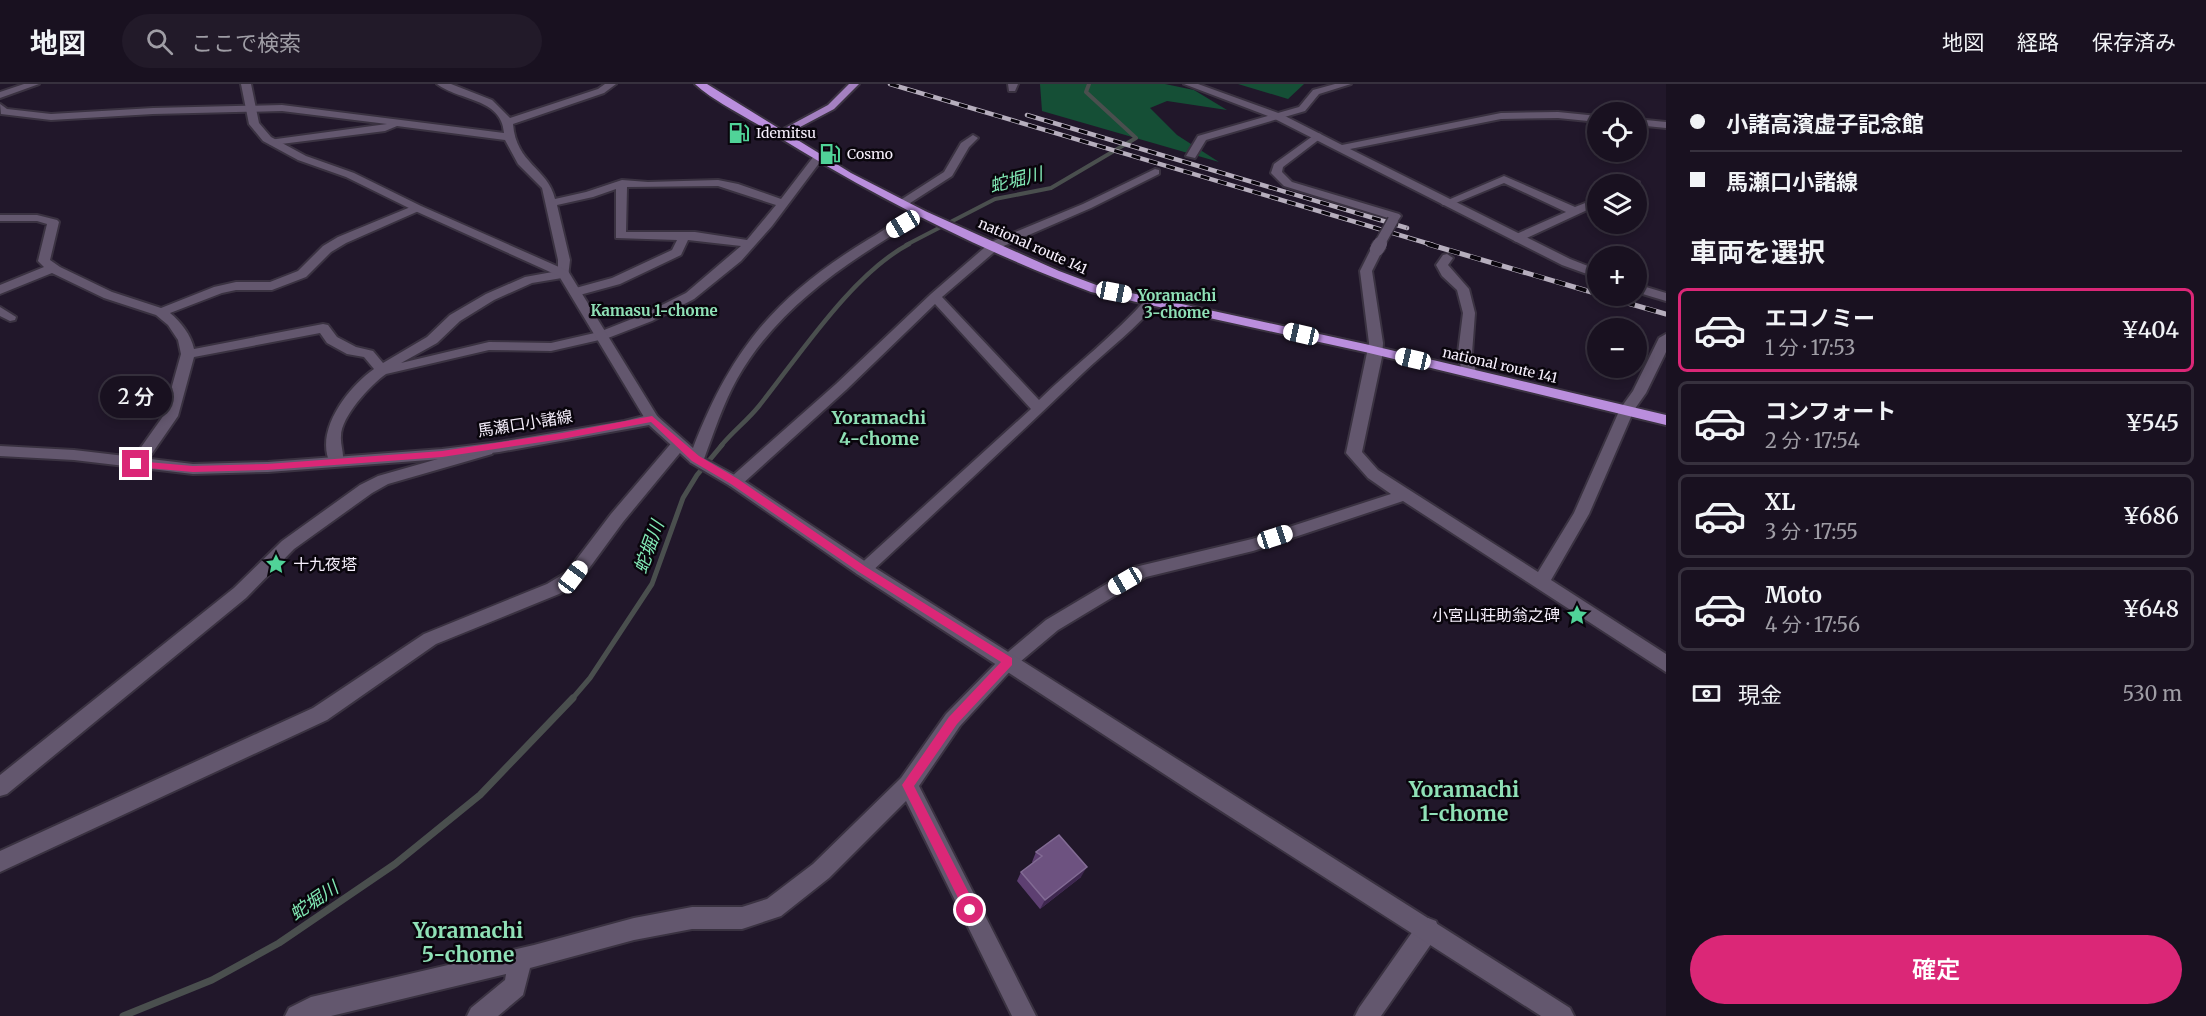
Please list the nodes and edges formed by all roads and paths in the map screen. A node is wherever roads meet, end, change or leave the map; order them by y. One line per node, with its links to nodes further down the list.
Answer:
1 (34, 84): 10 (street)
2 (246, 84): 12 (street)
3 (442, 84): 11 (street)
4 (611, 84): 17 (street)
5 (700, 84): 20 (highway, national route 141)
6 (854, 84): 20 (main road)
7 (1189, 84): 14 (street)
8 (1346, 84): 14 (street)
9 (484, 87): 11 (street)
10 (0, 95)
11 (475, 95): 17 (street)
12 (250, 109): 13 (street); 16 (street); 24 (street)
13 (2, 111)
14 (1277, 116): 21 (street); 26 (street)
15 (1587, 118): 25 (street)
16 (402, 122): 22 (street); 24 (street)
17 (508, 122): 22 (street)
18 (1647, 123): 19 (street)
19 (1666, 125)
20 (781, 133): 27 (highway, national route 141)
21 (1317, 136): 25 (street); 56 (street, bridge)
22 (509, 137): 31 (street)
23 (973, 138): 32 (street)
24 (273, 142): 35 (street)
25 (1340, 148): 30 (street)
26 (1191, 156)
27 (818, 158): 32 (highway, national route 141); 33 (street)
28 (1155, 172): 42 (street)
29 (622, 183): 31 (street); 33 (street); 39 (street)
30 (1447, 202): 36 (street); 40 (street)
31 (551, 203): 46 (street)
32 (903, 203): 37 (highway, national route 141)
33 (784, 204): 41 (street)
34 (1587, 206): 36 (street)
35 (417, 208): 46 (street); 53 (street)
36 (1574, 212): 40 (street)
37 (921, 213): 42 (highway, national route 141); 67 (street)
38 (0, 218): 44 (street)
39 (684, 236): 41 (street); 49 (street)
40 (1518, 238): 45 (street)
41 (750, 244): 54 (street)
42 (995, 245): 50 (street); 52 (highway, national route 141)
43 (1447, 258): 59 (street)
44 (53, 268): 47 (street); 53 (street)
45 (1587, 270)
46 (564, 274): 49 (street); 58 (street)
47 (0, 290)
48 (1647, 291): 51 (street)
49 (576, 292): 54 (street)
50 (935, 297): 60 (street); 70 (street)
51 (1666, 297)
52 (1152, 300): 56 (highway, national route 141); 60 (street)
53 (161, 312): 57 (street)
54 (603, 335): 58 (street); 62 (street)
55 (1666, 338): 61 (street)
56 (1375, 350): 59 (highway, national route 141); 71 (street)
57 (189, 354): 58 (street); 69 (street)
58 (382, 370): 68 (street)
59 (1469, 373): 61 (highway, national route 141)
60 (1039, 409): 72 (street)
61 (1627, 410): 63 (highway, national route 141); 73 (street)
62 (652, 419): 64 (street); 65 (street, 馬瀬口小諸線)
63 (1666, 420)
64 (679, 444): 67 (street); 78 (street)
65 (499, 447): 68 (street, 馬瀬口小諸線); 77 (street)
66 (0, 451): 69 (street, 馬瀬口小諸線)
67 (696, 459): 70 (street)
68 (336, 461): 69 (street, 馬瀬口小諸線)
69 (136, 464)
70 (735, 482): 72 (street)
71 (1405, 495): 73 (street); 74 (street)
72 (863, 569): 74 (street)
73 (1541, 582): 75 (street)
74 (1008, 662): 76 (street); 79 (street)
75 (1666, 664)
76 (908, 785): 80 (street); 81 (street)
77 (0, 787)
78 (0, 862)
79 (1428, 929): 84 (street); 85 (street)
80 (521, 959): 82 (street); 83 (street)
81 (1022, 1015)
82 (297, 1016)
83 (479, 1016)
84 (1367, 1016)
85 (1562, 1016)

